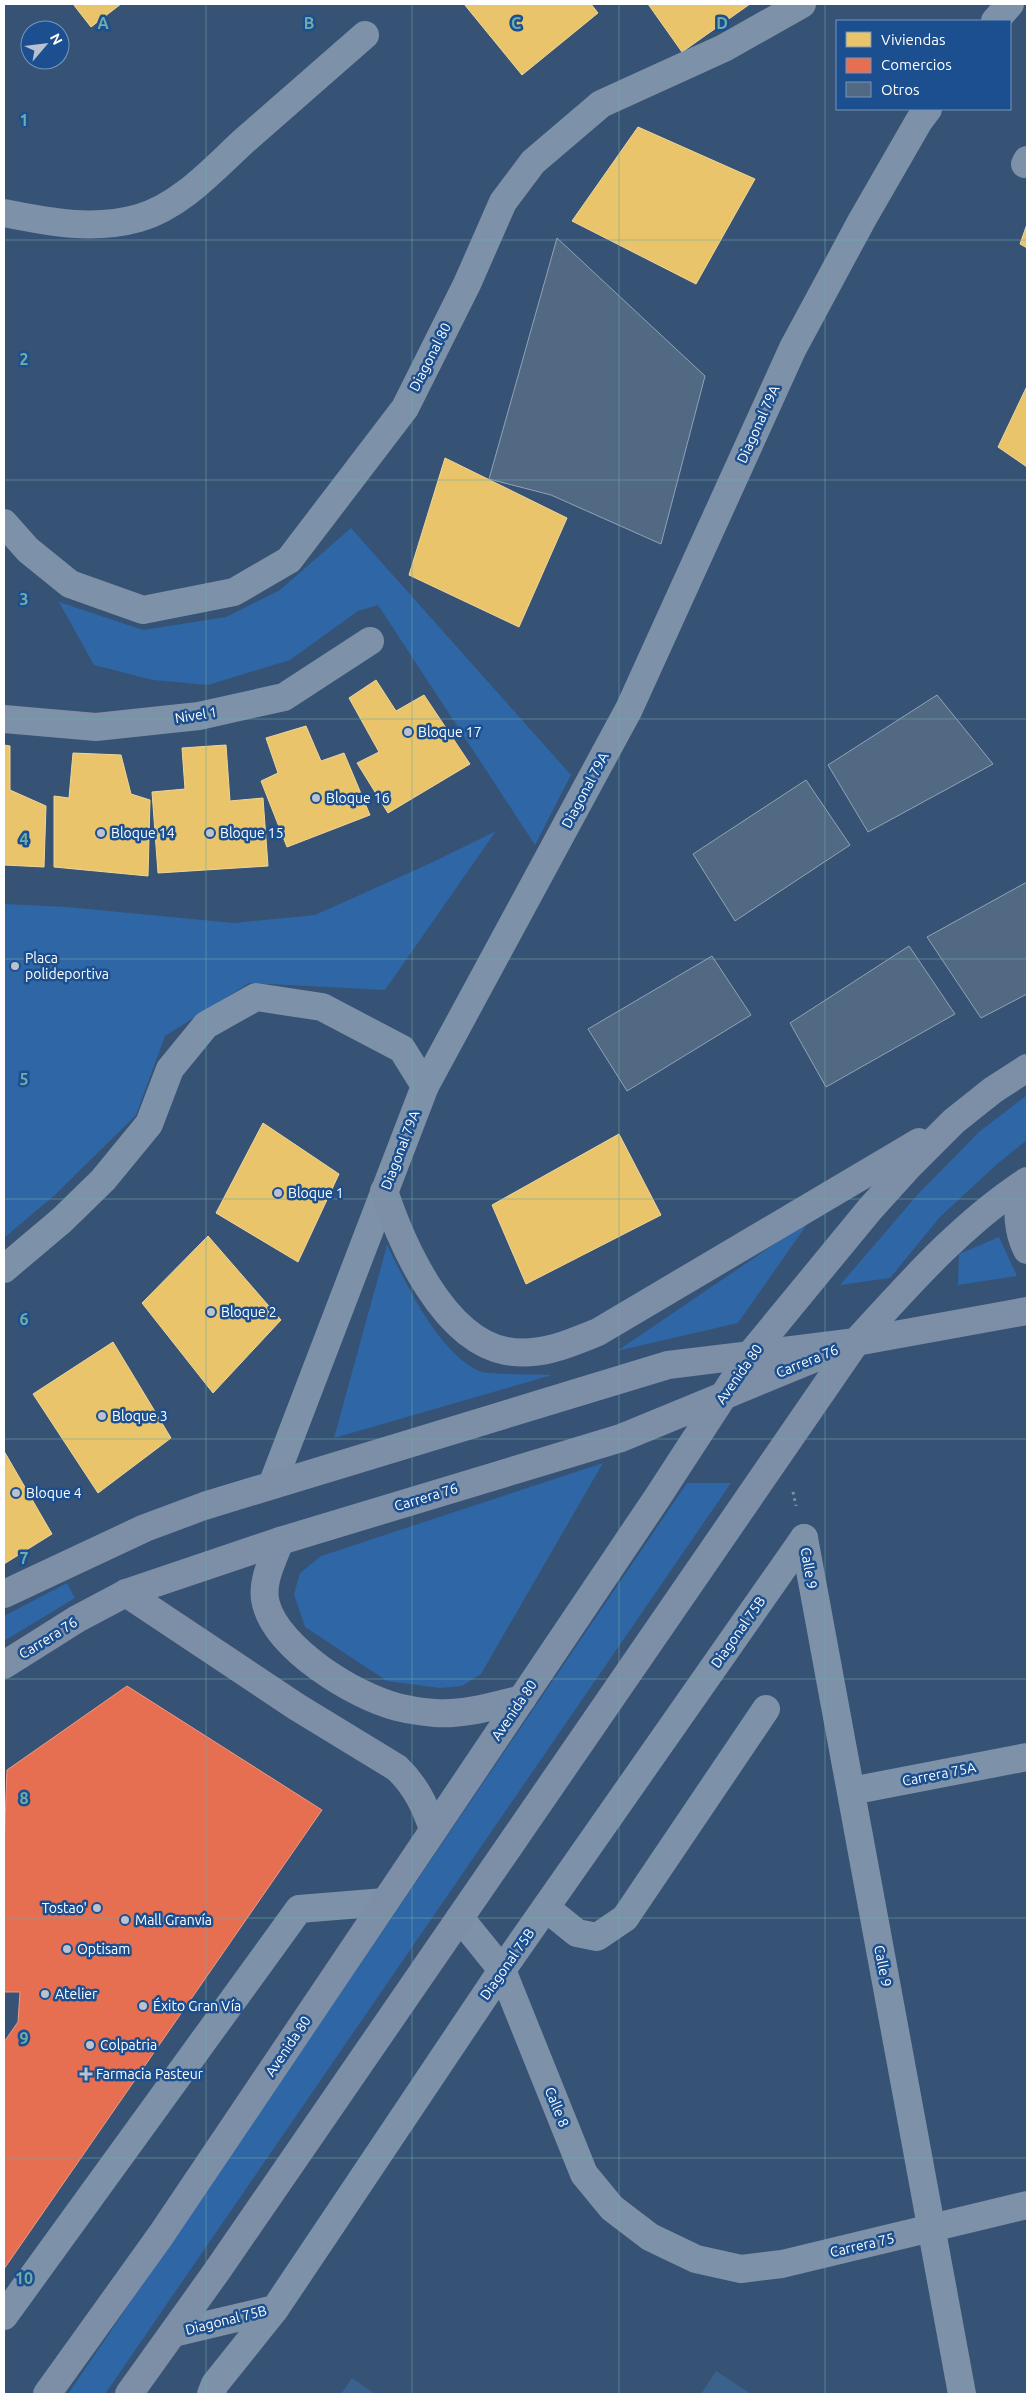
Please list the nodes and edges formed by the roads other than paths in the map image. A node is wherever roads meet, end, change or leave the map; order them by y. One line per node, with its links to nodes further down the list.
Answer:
1 (802, 4): 7 (street, Diagonal 80)
2 (1010, 4): 3 (street)
3 (996, 20)
4 (365, 35): 6 (street)
5 (927, 110): 11 (street, Diagonal 79A)
6 (4, 214)
7 (4, 522)
8 (370, 641): 9 (street, Nivel 1)
9 (4, 718)
10 (1027, 1068): 12 (main road, Avenida 80)
11 (424, 1086): 14 (street, Diagonal 79A); 16 (street)
12 (954, 1121): 14 (main road); 19 (main road, Avenida 80)
13 (1024, 1183): 15 (main road); 18 (main road)
14 (384, 1191): 21 (street, Diagonal 79A)
15 (1027, 1250)
16 (4, 1270)
17 (1027, 1311): 18 (main road, Carrera 76)
18 (856, 1342): 19 (main road, Carrera 76); 20 (main road, Carrera 76); 34 (main road)
19 (750, 1355): 20 (main road, Avenida 80); 21 (main road, Carrera 76)
20 (724, 1395): 23 (main road, Carrera 76); 27 (main road, Avenida 80)
21 (272, 1485): 25 (main road, Carrera 76)
22 (804, 1538): 30 (street, Calle 9); 33 (street, Diagonal 75B)
23 (280, 1541): 24 (main road, Carrera 76); 27 (main road)
24 (126, 1593): 26 (main road, Carrera 76); 31 (main road)
25 (4, 1594)
26 (4, 1666)
27 (522, 1699): 31 (main road, Avenida 80)
28 (766, 1708): 33 (street)
29 (1027, 1757): 30 (street, Carrera 75A)
30 (850, 1791): 37 (street, Calle 9)
31 (433, 1829): 32 (main road, Avenida 80)
32 (385, 1902): 40 (street); 42 (main road, Avenida 80)
33 (546, 1908): 35 (street, Diagonal 75B)
34 (460, 1918): 35 (street, Calle 8); 41 (main road)
35 (502, 1970): 38 (street, Calle 8); 39 (street, Diagonal 75B)
36 (1027, 2205): 37 (street, Carrera 75)
37 (932, 2228): 38 (street, Carrera 75); 45 (street, Calle 9)
38 (696, 2259)
39 (275, 2308): 41 (street, Diagonal 75B); 44 (street)
40 (4, 2316)
41 (173, 2333): 43 (main road)
42 (47, 2394)
43 (129, 2394)
44 (211, 2394)
45 (962, 2394)

